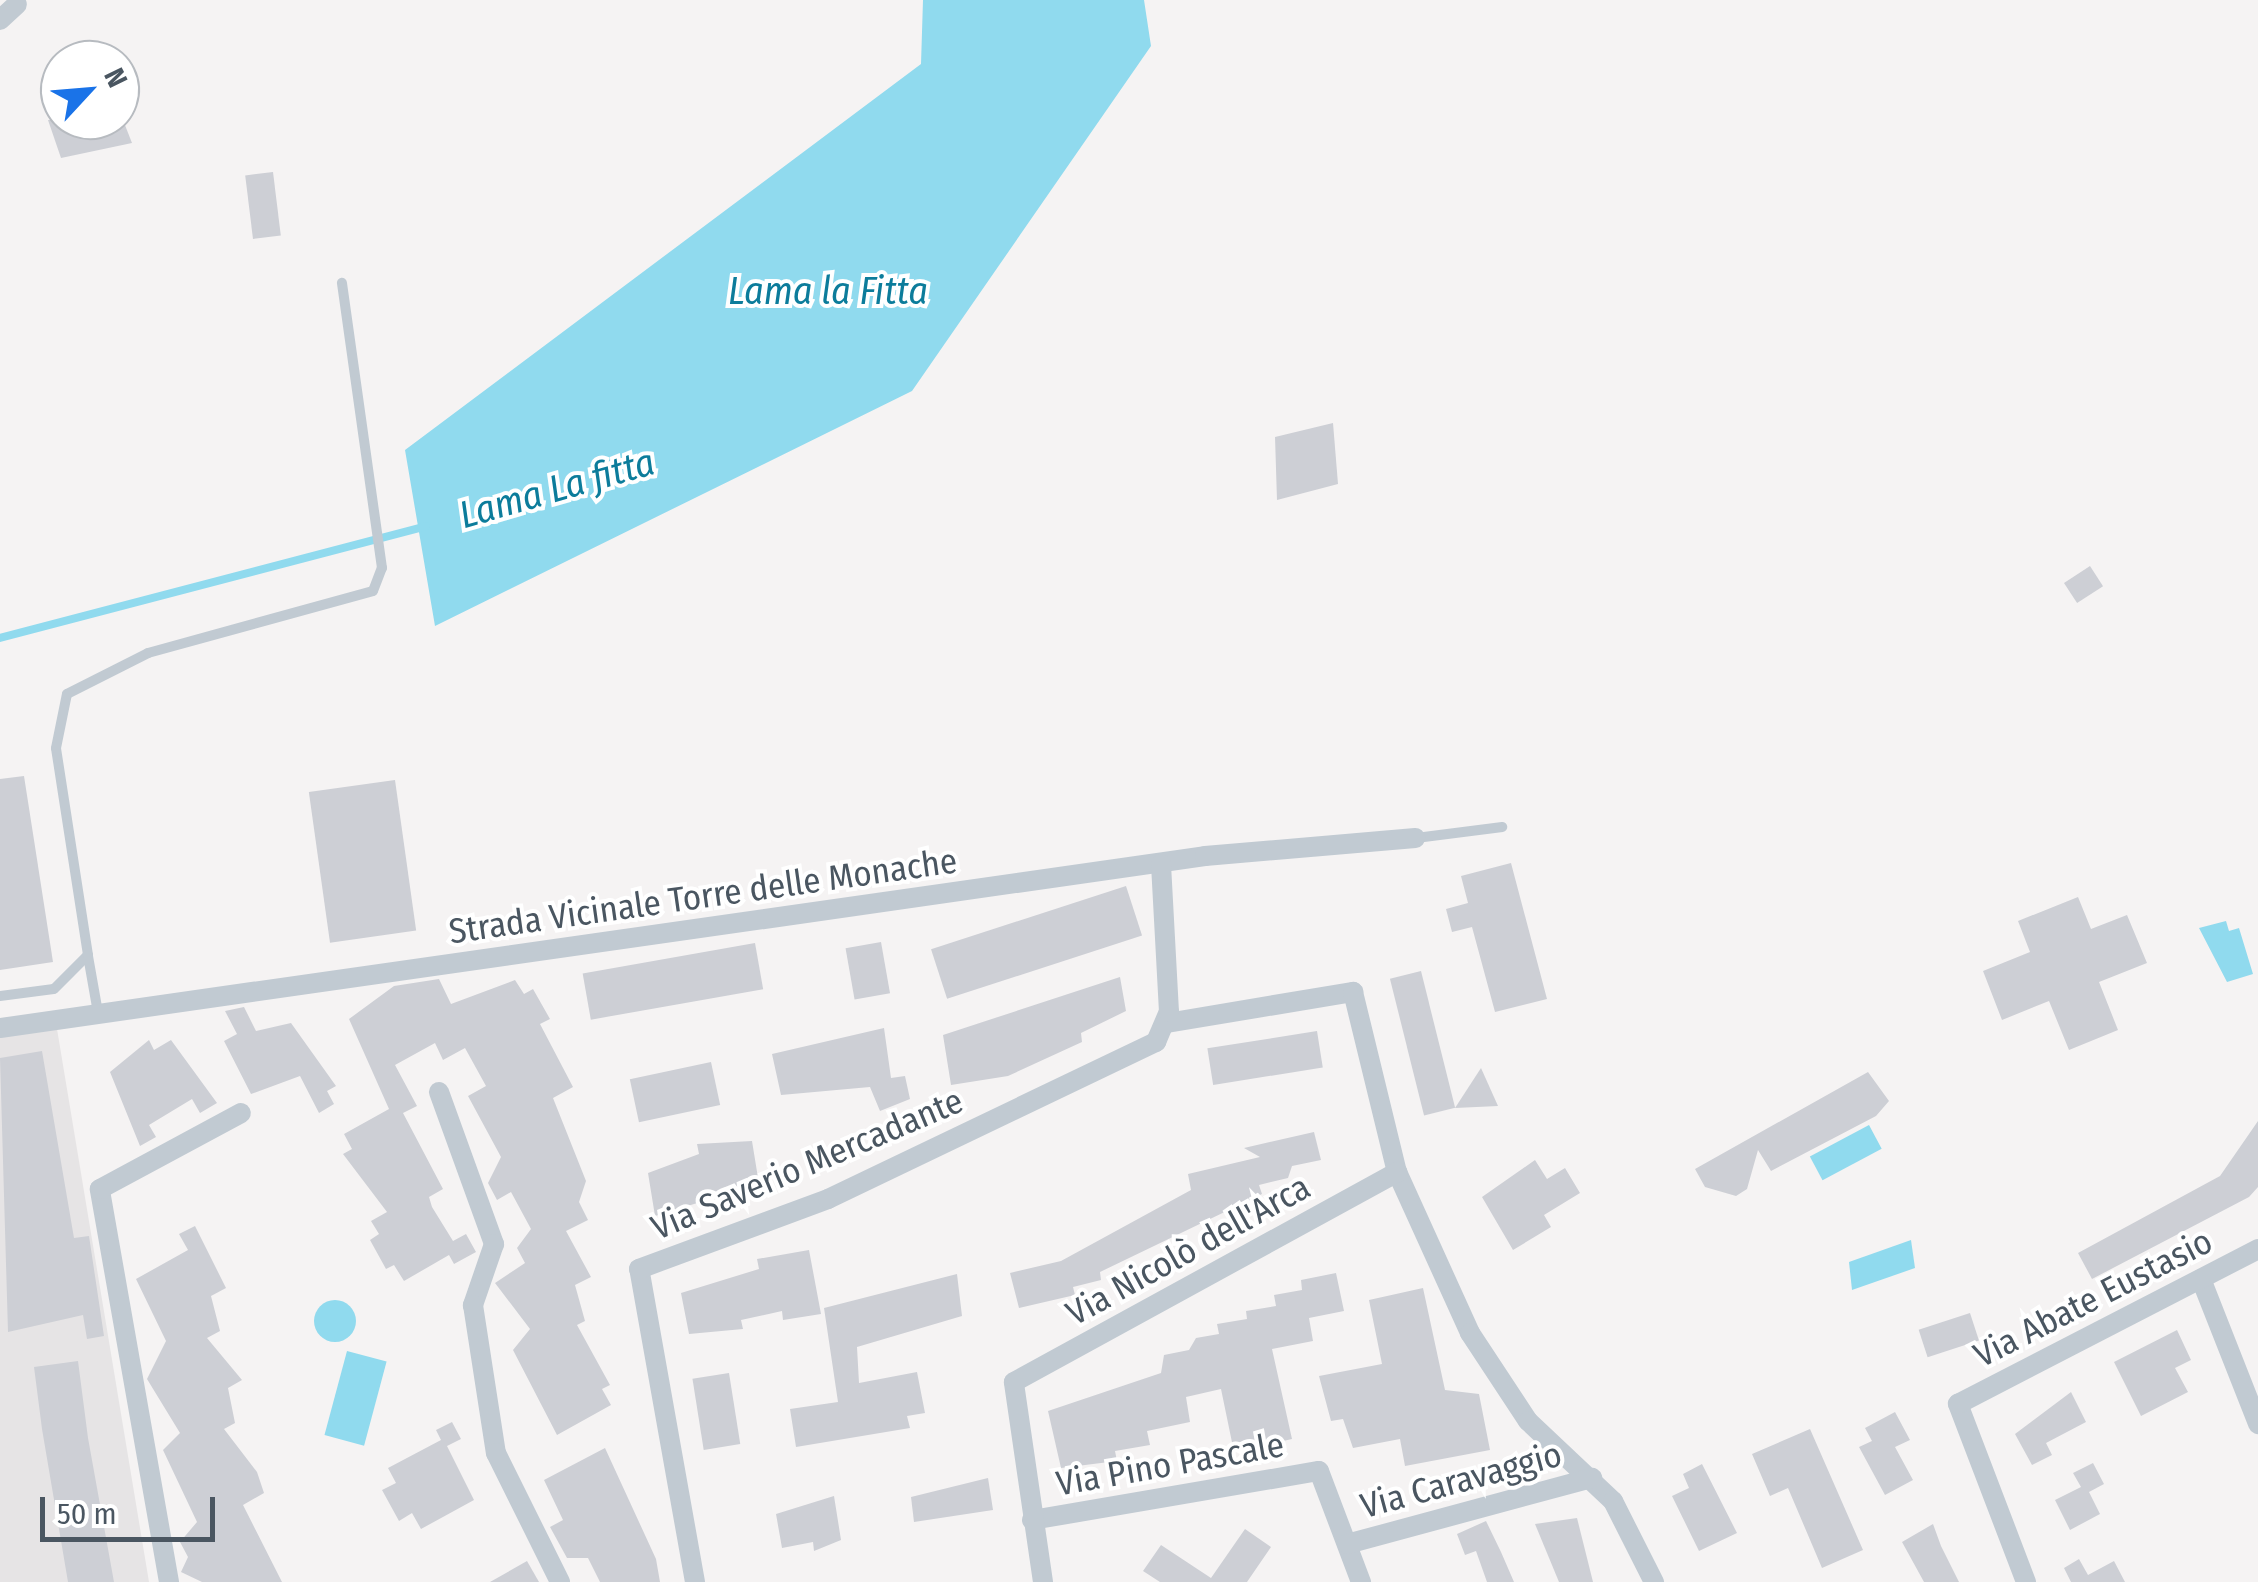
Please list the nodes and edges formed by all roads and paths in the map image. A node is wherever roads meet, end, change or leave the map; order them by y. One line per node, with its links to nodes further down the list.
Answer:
1 (17, 4): 2 (street)
2 (0, 20)
3 (342, 283): 7 (lane)
4 (1502, 827): 5 (lane)
5 (1415, 838): 6 (street, Strada Vicinale Torre delle Monache)
6 (1161, 864): 9 (street, Strada Vicinale Torre delle Monache); 10 (street)
7 (88, 955): 8 (lane); 9 (lane)
8 (0, 996)
9 (98, 1014): 11 (street, Strada Vicinale Torre delle Monache)
10 (1167, 1023): 14 (street); 24 (street, Via Saverio Mercadante)
11 (0, 1028)
12 (438, 1092): 23 (street)
13 (241, 1113): 22 (street)
14 (1398, 1172): 19 (street); 20 (street, Via Nicolò dell'Arca)
15 (2258, 1248): 16 (street, Via Abate Eustasio)
16 (2201, 1278): 17 (street); 28 (street, Via Abate Eustasio)
17 (2258, 1424)
18 (1319, 1471): 20 (street, Via Pino Pascale); 21 (street, Via Caravaggio)
19 (1592, 1478): 21 (street, Via Caravaggio); 27 (street)
20 (1032, 1520): 25 (street)
21 (1347, 1544): 26 (street, Via Caravaggio)
22 (169, 1582)
23 (560, 1582)
24 (694, 1582)
25 (1042, 1582)
26 (1360, 1582)
27 (1654, 1582)
28 (2026, 1582)

